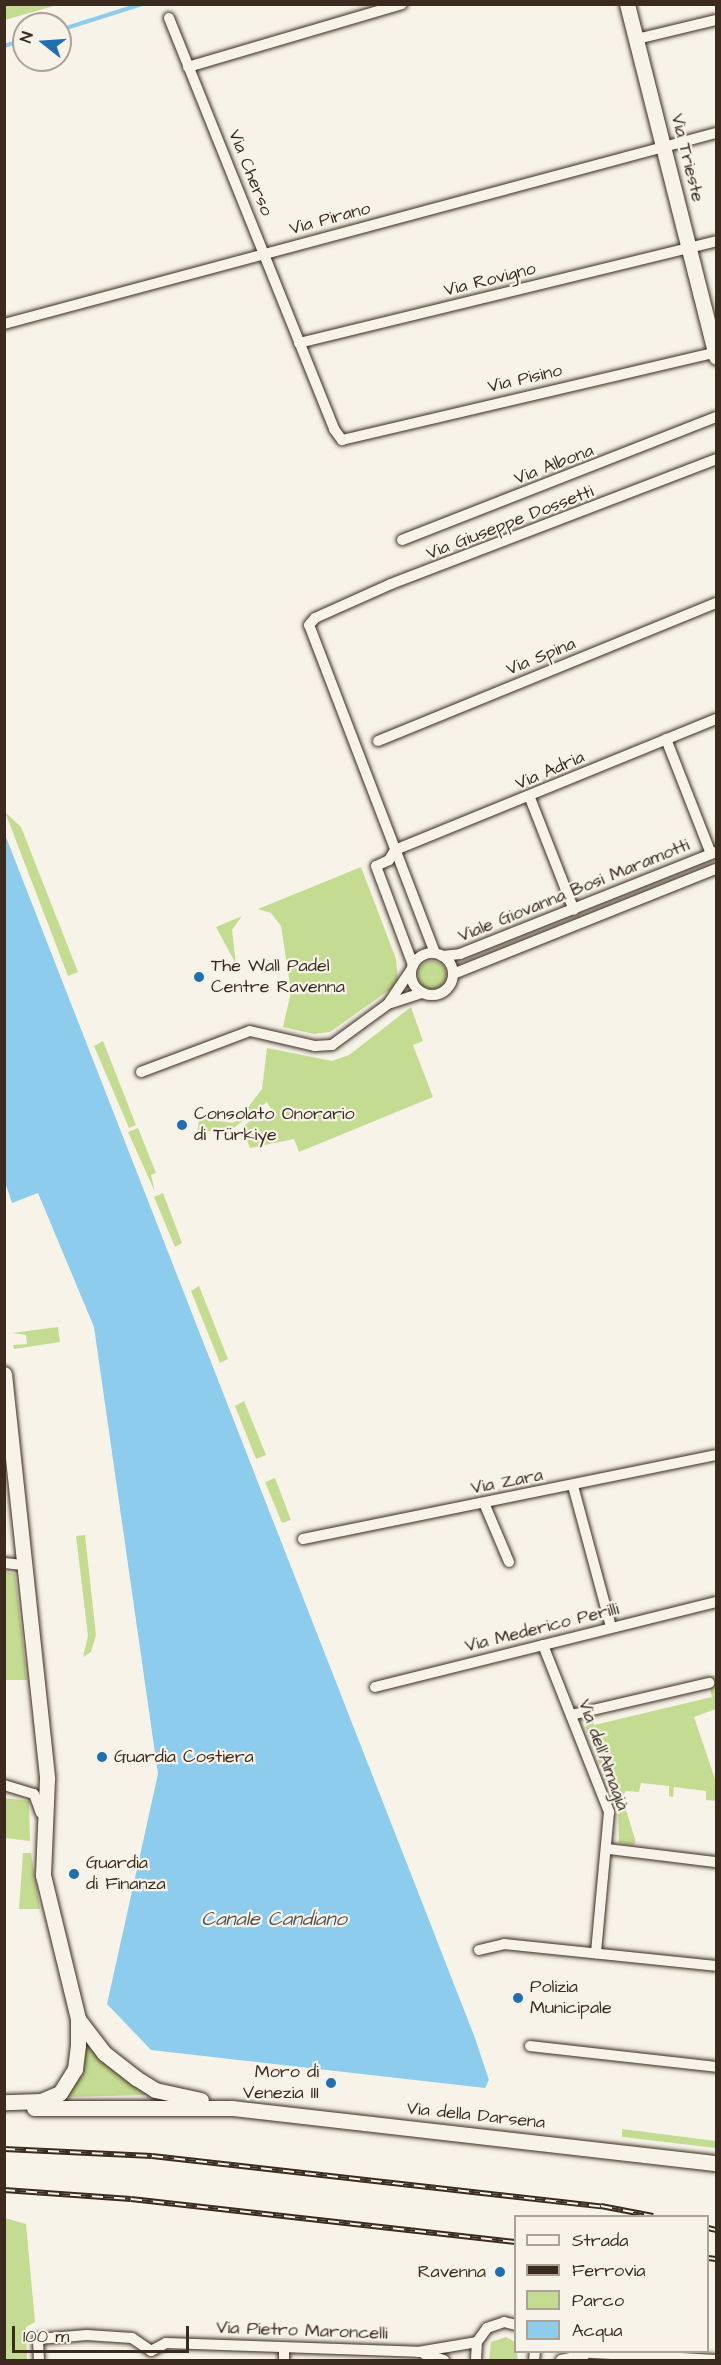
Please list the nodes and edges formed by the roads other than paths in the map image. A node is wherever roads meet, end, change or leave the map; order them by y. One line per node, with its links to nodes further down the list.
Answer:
1 (402, 4): 6 (street)
2 (627, 4): 5 (street, Via Trieste)
3 (169, 18): 6 (street, Via Cherso)
4 (717, 20): 5 (street)
5 (637, 39): 8 (street, Via Trieste)
6 (188, 67): 11 (street, Via Cherso)
7 (717, 134): 8 (street, Via Pirano)
8 (664, 147): 10 (street, Via Trieste); 11 (street, Via Pirano)
9 (717, 241): 10 (street, Via Rovigno)
10 (689, 249): 13 (street, Via Rovigno); 14 (street, Via Trieste)
11 (265, 253): 12 (street, Via Pirano); 13 (street, Via Cherso)
12 (4, 324)
13 (299, 344): 16 (street, Via Cherso)
14 (716, 354): 16 (street, Via Pisino)
15 (717, 417): 18 (street, Via Albona)
16 (342, 440)
17 (717, 459): 24 (street, Via Giuseppe Dossetti)
18 (402, 540)
19 (717, 603): 22 (street, Via Spina)
20 (717, 719): 21 (street, Via Adria)
21 (666, 740): 23 (street, Via Adria); 25 (street)
22 (378, 741)
23 (530, 798): 24 (street, Via Adria); 27 (street)
24 (395, 850): 28 (street); 29 (street)
25 (714, 853): 27 (street, Viale Giovanna Bosi Maramotti)
26 (717, 869): 30 (street, Viale Giovanna Bosi Maramotti)
27 (574, 910): 28 (street, Viale Giovanna Bosi Maramotti)
28 (438, 954): 29 (street); 30 (street)
29 (412, 968): 31 (street); 32 (street)
30 (453, 974): 31 (street)
31 (422, 993): 32 (street)
32 (388, 1004): 33 (street)
33 (141, 1072)
34 (4, 1374): 35 (street)
35 (5, 1408): 42 (street)
36 (717, 1455): 37 (street, Via Zara)
37 (573, 1486): 38 (street, Via Zara); 44 (street)
38 (484, 1503): 39 (street, Via Zara); 40 (street)
39 (303, 1539)
40 (509, 1562)
41 (4, 1563): 42 (street)
42 (23, 1565): 50 (street)
43 (716, 1603): 44 (street, Via Mederico Perilli)
44 (611, 1627): 45 (street, Via Mederico Perilli)
45 (543, 1645): 47 (street, Via Mederico Perilli); 48 (street, Via dell'Almagià)
46 (709, 1683): 48 (street)
47 (375, 1687)
48 (571, 1715): 51 (street, Via dell'Almagià)
49 (4, 1785): 50 (street)
50 (44, 1828): 56 (street)
51 (608, 1849): 52 (street); 54 (street, Via dell'Almagià)
52 (717, 1862)
53 (479, 1950): 54 (street)
54 (596, 1953): 55 (street)
55 (717, 1966)
56 (78, 2019): 59 (street, Via della Darsena); 60 (street, Via della Darsena)
57 (530, 2046): 58 (street)
58 (717, 2067)
59 (4, 2104): 60 (street, Via della Darsena)
60 (232, 2108): 61 (street, Via della Darsena)
61 (717, 2163)
62 (514, 2325): 63 (street)
63 (477, 2342): 65 (street, Via Pietro Maroncelli); 74 (street)
64 (284, 2348): 65 (street, Via Pietro Maroncelli); 68 (street, Via Pietro Maroncelli); 72 (street)
65 (418, 2352): 73 (street, Via Pietro Maroncelli)
66 (582, 2353): 67 (street)
67 (588, 2354): 69 (street); 75 (street)
68 (149, 2356): 71 (street)
69 (678, 2360): 70 (street)
70 (717, 2360)
71 (39, 2361)
72 (284, 2361)
73 (444, 2361)
74 (476, 2361)
75 (561, 2361)

